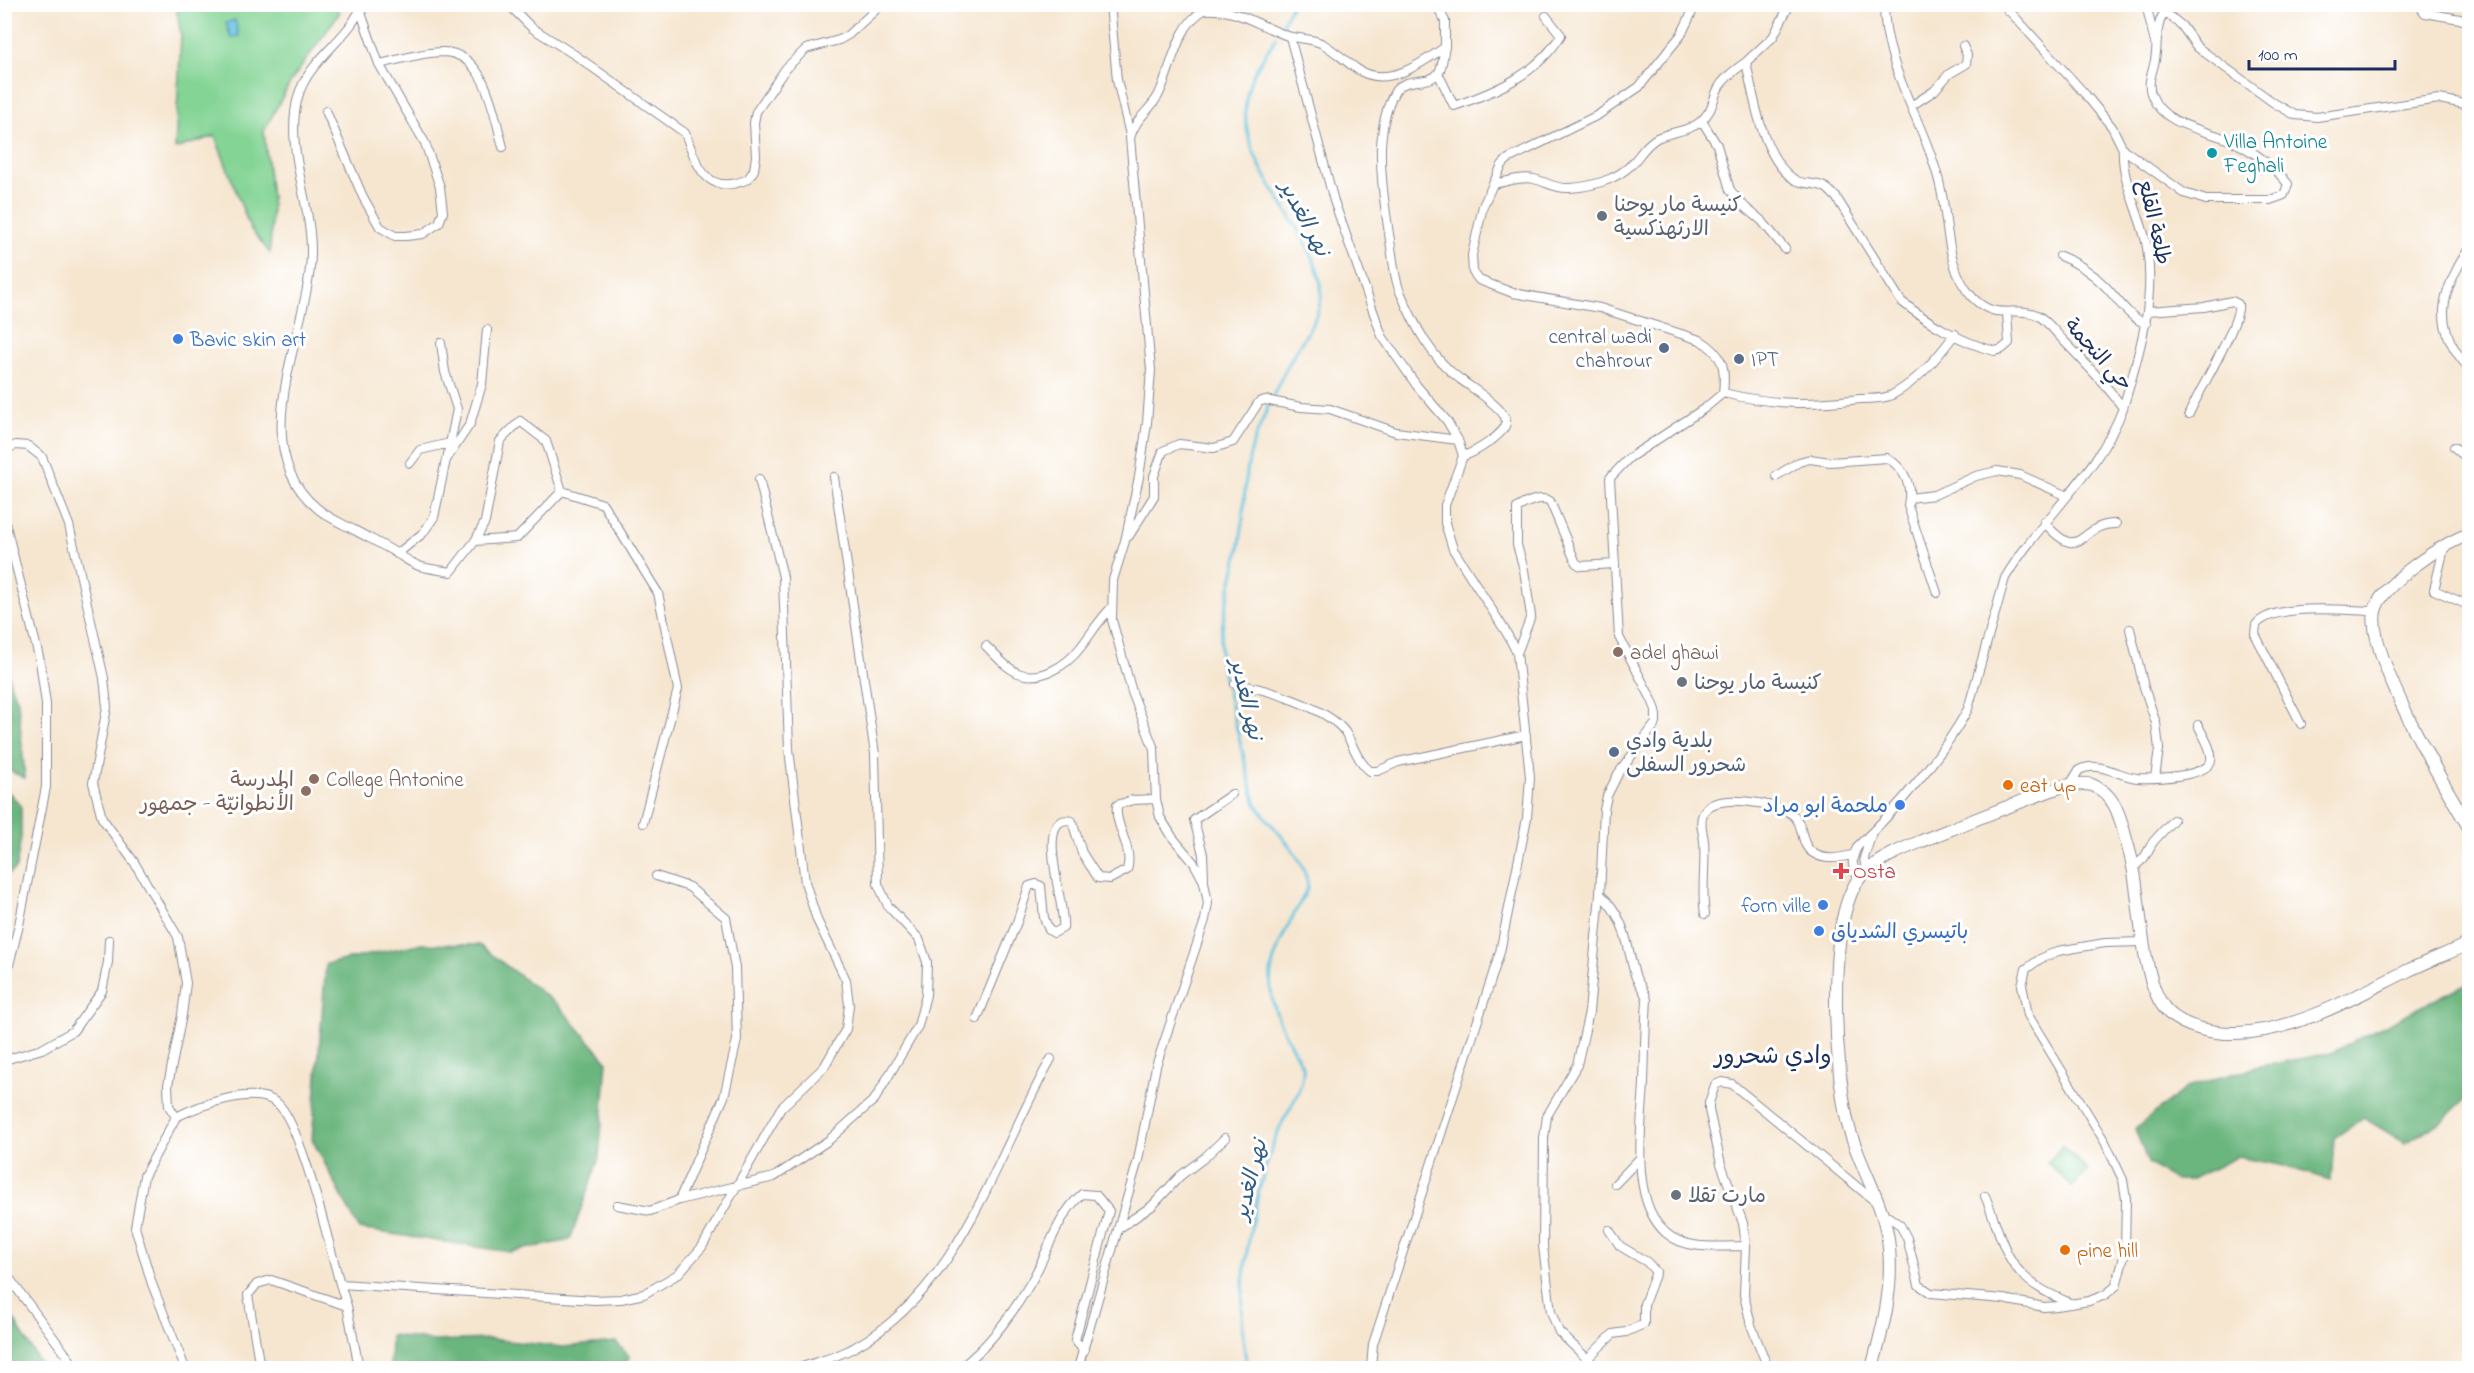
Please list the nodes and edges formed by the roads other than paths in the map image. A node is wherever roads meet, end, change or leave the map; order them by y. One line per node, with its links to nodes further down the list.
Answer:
1 (508, 4): 2 (street)
2 (882, 4)
3 (1110, 4): 28 (street)
4 (1436, 4): 19 (street)
5 (1696, 4): 31 (street)
6 (1790, 4): 21 (street)
7 (1884, 4): 25 (street, حي النجمة)
8 (2018, 4): 13 (street)
9 (2146, 4): 20 (street)
10 (2424, 4): 16 (street)
11 (361, 7): 22 (street); 67 (street)
12 (1224, 7): 17 (street); 28 (street)
13 (2006, 8): 30 (street)
14 (2163, 8): 20 (street); 24 (street)
15 (1546, 16): 23 (street)
16 (2469, 23)
17 (1290, 37): 19 (street); 45 (street)
18 (1963, 46): 25 (street)
19 (1445, 48): 23 (street)
20 (2156, 50): 30 (street)
21 (1746, 62): 27 (street); 39 (street)
22 (379, 64): 26 (street); 29 (street)
23 (1438, 73): 49 (street)
24 (2469, 105)
25 (1911, 106): 36 (street, حي النجمة)
26 (326, 111)
27 (1701, 121): 31 (street); 33 (street)
28 (1130, 138): 65 (street)
29 (503, 147)
30 (2123, 149): 35 (street, طلعة القلع)
31 (1493, 184): 42 (street)
32 (2469, 247): 41 (street)
33 (1785, 249)
34 (2060, 256): 37 (street)
35 (2148, 311): 37 (street, طلعة القلع); 44 (street)
36 (2007, 313): 39 (street); 43 (street, حي النجمة)
37 (2146, 324): 43 (street, طلعة القلع)
38 (487, 330): 50 (street)
39 (1955, 334): 42 (street)
40 (441, 343): 46 (street)
41 (2469, 369)
42 (1723, 393): 68 (street)
43 (2123, 408): 57 (street, حي النجمة)
44 (2189, 414)
45 (1458, 440): 49 (street); 65 (street)
46 (450, 443): 50 (street); 52 (street)
47 (2454, 447): 51 (street)
48 (4, 450): 102 (street)
49 (1463, 456): 75 (street)
50 (446, 460): 67 (street)
51 (2469, 461)
52 (410, 464)
53 (1776, 476): 58 (street)
54 (834, 477): 106 (street)
55 (759, 479): 106 (street)
56 (562, 491): 64 (street); 64 (street); 85 (street)
57 (2067, 496): 58 (street); 60 (street, حي النجمة)
58 (1909, 498): 69 (street)
59 (4, 518): 98 (street)
60 (2044, 522): 61 (street); 87 (street, حي النجمة)
61 (2116, 524)
62 (2469, 527): 63 (street)
63 (2465, 536): 66 (main road)
64 (475, 541): 67 (street)
65 (1125, 541): 71 (street)
66 (2445, 544): 70 (street); 72 (main road)
67 (397, 554)
68 (1616, 564): 75 (street); 93 (street)
69 (1937, 592)
70 (2469, 606)
71 (1112, 607): 74 (street); 83 (street)
72 (2375, 611): 77 (street); 86 (main road)
73 (2130, 629): 80 (street)
74 (986, 646)
75 (1517, 653): 79 (street)
76 (1235, 684): 79 (street)
77 (2301, 724)
78 (2198, 725): 80 (street)
79 (1526, 735): 127 (street)
80 (2155, 778): 81 (street)
81 (2069, 786): 89 (main road); 90 (main road)
82 (1232, 794): 92 (street)
83 (1156, 799): 92 (street); 99 (street)
84 (2173, 820): 89 (street)
85 (642, 823)
86 (2469, 829)
87 (1872, 832): 88 (street, حي النجمة); 90 (street)
88 (1852, 855): 90 (street); 94 (street)
89 (2133, 868): 96 (main road)
90 (1862, 875): 110 (main road)
91 (656, 876): 108 (street)
92 (1204, 882): 111 (street)
93 (1600, 894): 104 (street); 119 (street)
94 (1705, 914)
95 (109, 940): 100 (street)
96 (2143, 942): 97 (main road); 116 (street)
97 (2469, 943)
98 (5, 984)
99 (977, 1019)
100 (4, 1056)
101 (1051, 1059): 124 (street)
102 (176, 1117): 115 (street); 121 (street)
103 (1225, 1138): 111 (street)
104 (1641, 1158): 105 (street); 113 (street)
105 (1615, 1184)
106 (736, 1186): 108 (street); 115 (street)
107 (1985, 1196): 116 (street)
108 (679, 1200): 109 (street)
109 (617, 1205)
110 (1879, 1207): 113 (street); 116 (street); 130 (main road)
111 (1118, 1229): 118 (street)
112 (1609, 1230): 119 (street)
113 (1746, 1246): 129 (street)
114 (4, 1271): 120 (street)
115 (340, 1284): 117 (street)
116 (2072, 1304)
117 (347, 1306): 122 (street); 123 (street)
118 (1084, 1351): 125 (street); 126 (street)
119 (1587, 1359): 128 (street)
120 (76, 1368)
121 (185, 1368)
122 (260, 1368)
123 (359, 1368)
124 (799, 1368)
125 (960, 1368)
126 (1078, 1368)
127 (1371, 1368)
128 (1597, 1368)
129 (1768, 1368)
130 (1872, 1368)

